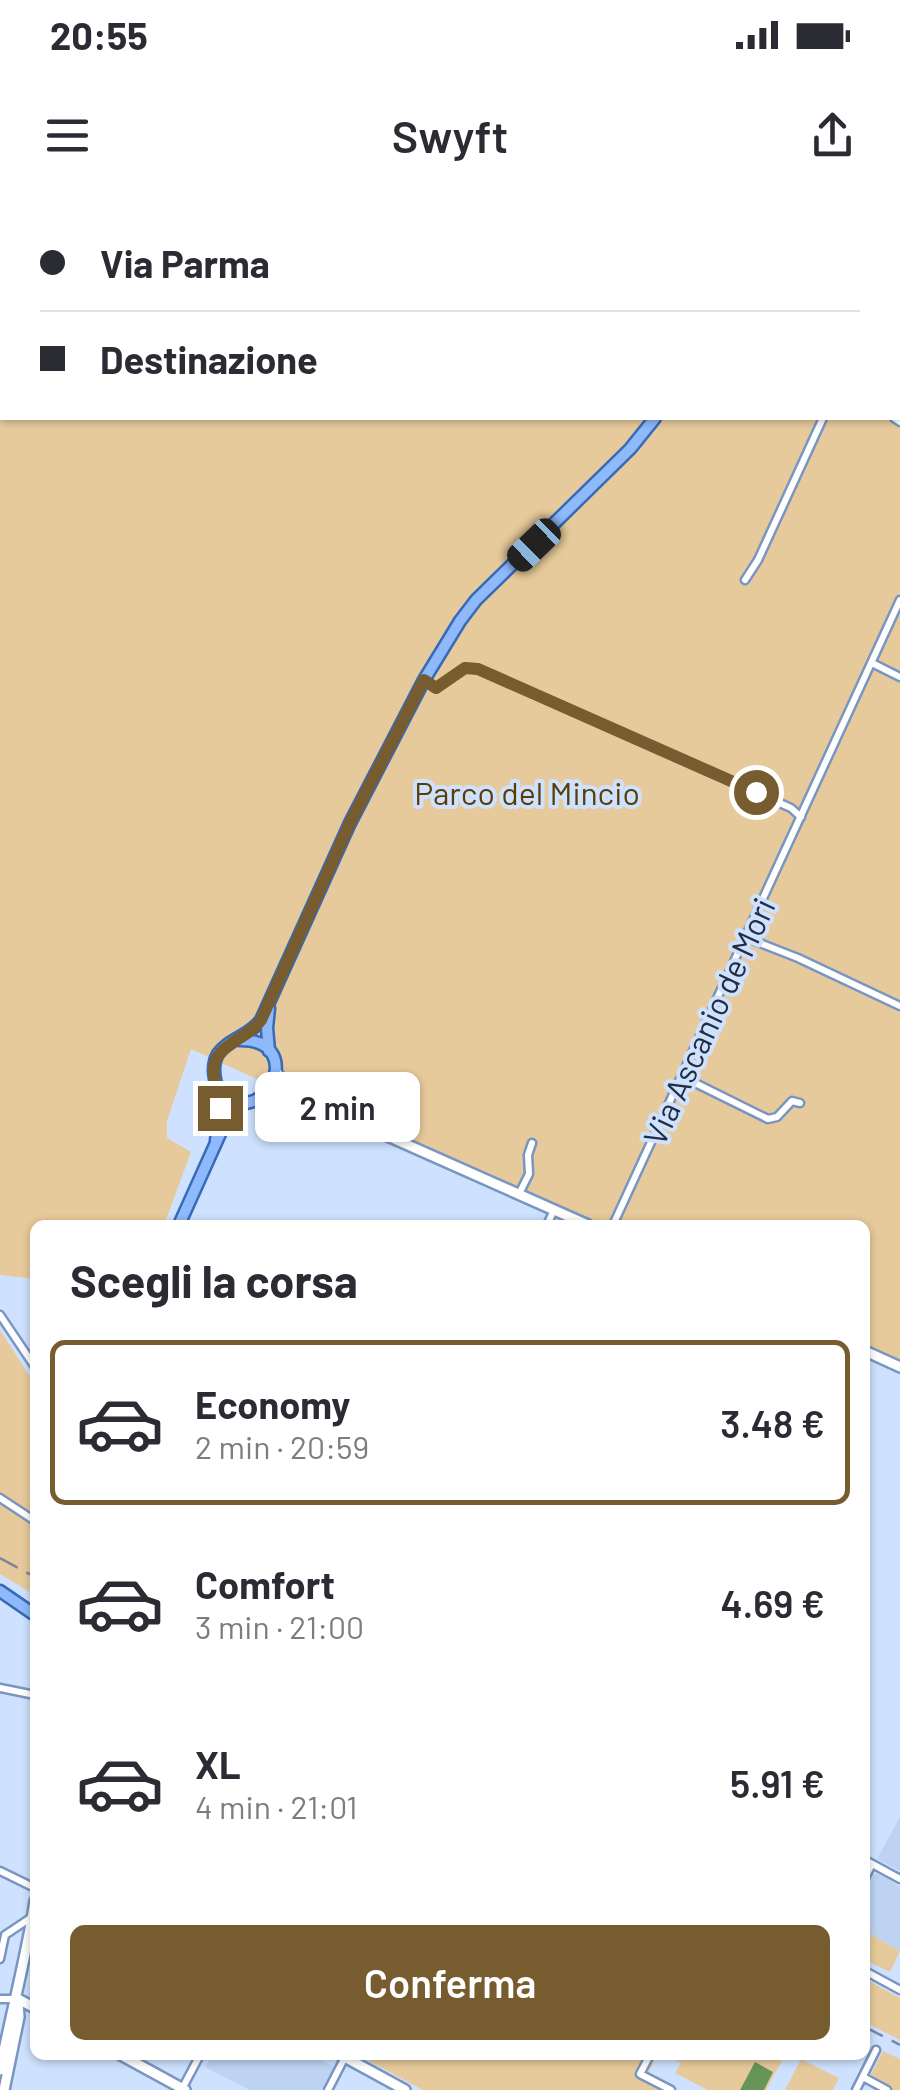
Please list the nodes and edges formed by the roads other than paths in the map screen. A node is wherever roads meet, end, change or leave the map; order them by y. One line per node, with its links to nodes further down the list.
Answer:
1 (653, 420): 7 (main road)
2 (822, 420): 3 (street)
3 (745, 580)
4 (900, 600): 5 (street, Via Ascanio de Mori)
5 (872, 663): 6 (street); 8 (street, Via Ascanio de Mori)
6 (900, 677)
7 (424, 680): 8 (street); 10 (main road)
8 (801, 817): 9 (street, Via Ascanio de Mori)
9 (747, 938): 11 (street); 15 (street, Via Ascanio de Mori)
10 (272, 998): 12 (main road); 13 (main road)
11 (900, 1006)
12 (239, 1040): 13 (main road); 16 (main road)
13 (270, 1052): 14 (main road)
14 (276, 1072): 17 (street); 18 (main road)
15 (683, 1077): 19 (street); 27 (street, Via Ascanio de Mori)
16 (217, 1085): 18 (main road); 20 (main road)
17 (302, 1098): 18 (street); 22 (street)
18 (251, 1101): 20 (main road)
19 (800, 1103)
20 (216, 1140): 24 (main road)
21 (532, 1144): 22 (street)
22 (519, 1194): 23 (street)
23 (554, 1210): 25 (street); 26 (street)
24 (181, 1220)
25 (549, 1220)
26 (577, 1220)
27 (616, 1220)
28 (0, 1315): 30 (street)
29 (870, 1353): 31 (street)
30 (30, 1360)
31 (900, 1367)
32 (0, 1498): 33 (street)
33 (30, 1518)
34 (0, 1591): 35 (main road)
35 (30, 1611)
36 (0, 1688): 37 (street)
37 (30, 1695)
38 (870, 1863): 40 (street)
39 (0, 1871): 41 (street)
40 (900, 1879)
41 (30, 1886)
42 (30, 1918): 43 (street)
43 (8, 1933): 45 (street); 46 (street)
44 (30, 1933): 45 (street)
45 (28, 1944): 50 (street)
46 (0, 1959)
47 (870, 1973): 48 (street)
48 (900, 1990)
49 (0, 1999): 50 (street)
50 (18, 1999): 51 (street); 58 (street); 60 (street)
51 (30, 2005)
52 (876, 2050): 59 (street)
53 (130, 2060): 61 (street)
54 (197, 2060): 61 (street)
55 (341, 2060): 62 (street)
56 (350, 2060): 63 (street)
57 (647, 2060): 64 (street)
58 (0, 2070)
59 (862, 2077): 65 (street); 66 (street)
60 (4, 2090)
61 (182, 2090)
62 (328, 2090)
63 (405, 2090)
64 (671, 2090)
65 (856, 2090)
66 (886, 2090)

